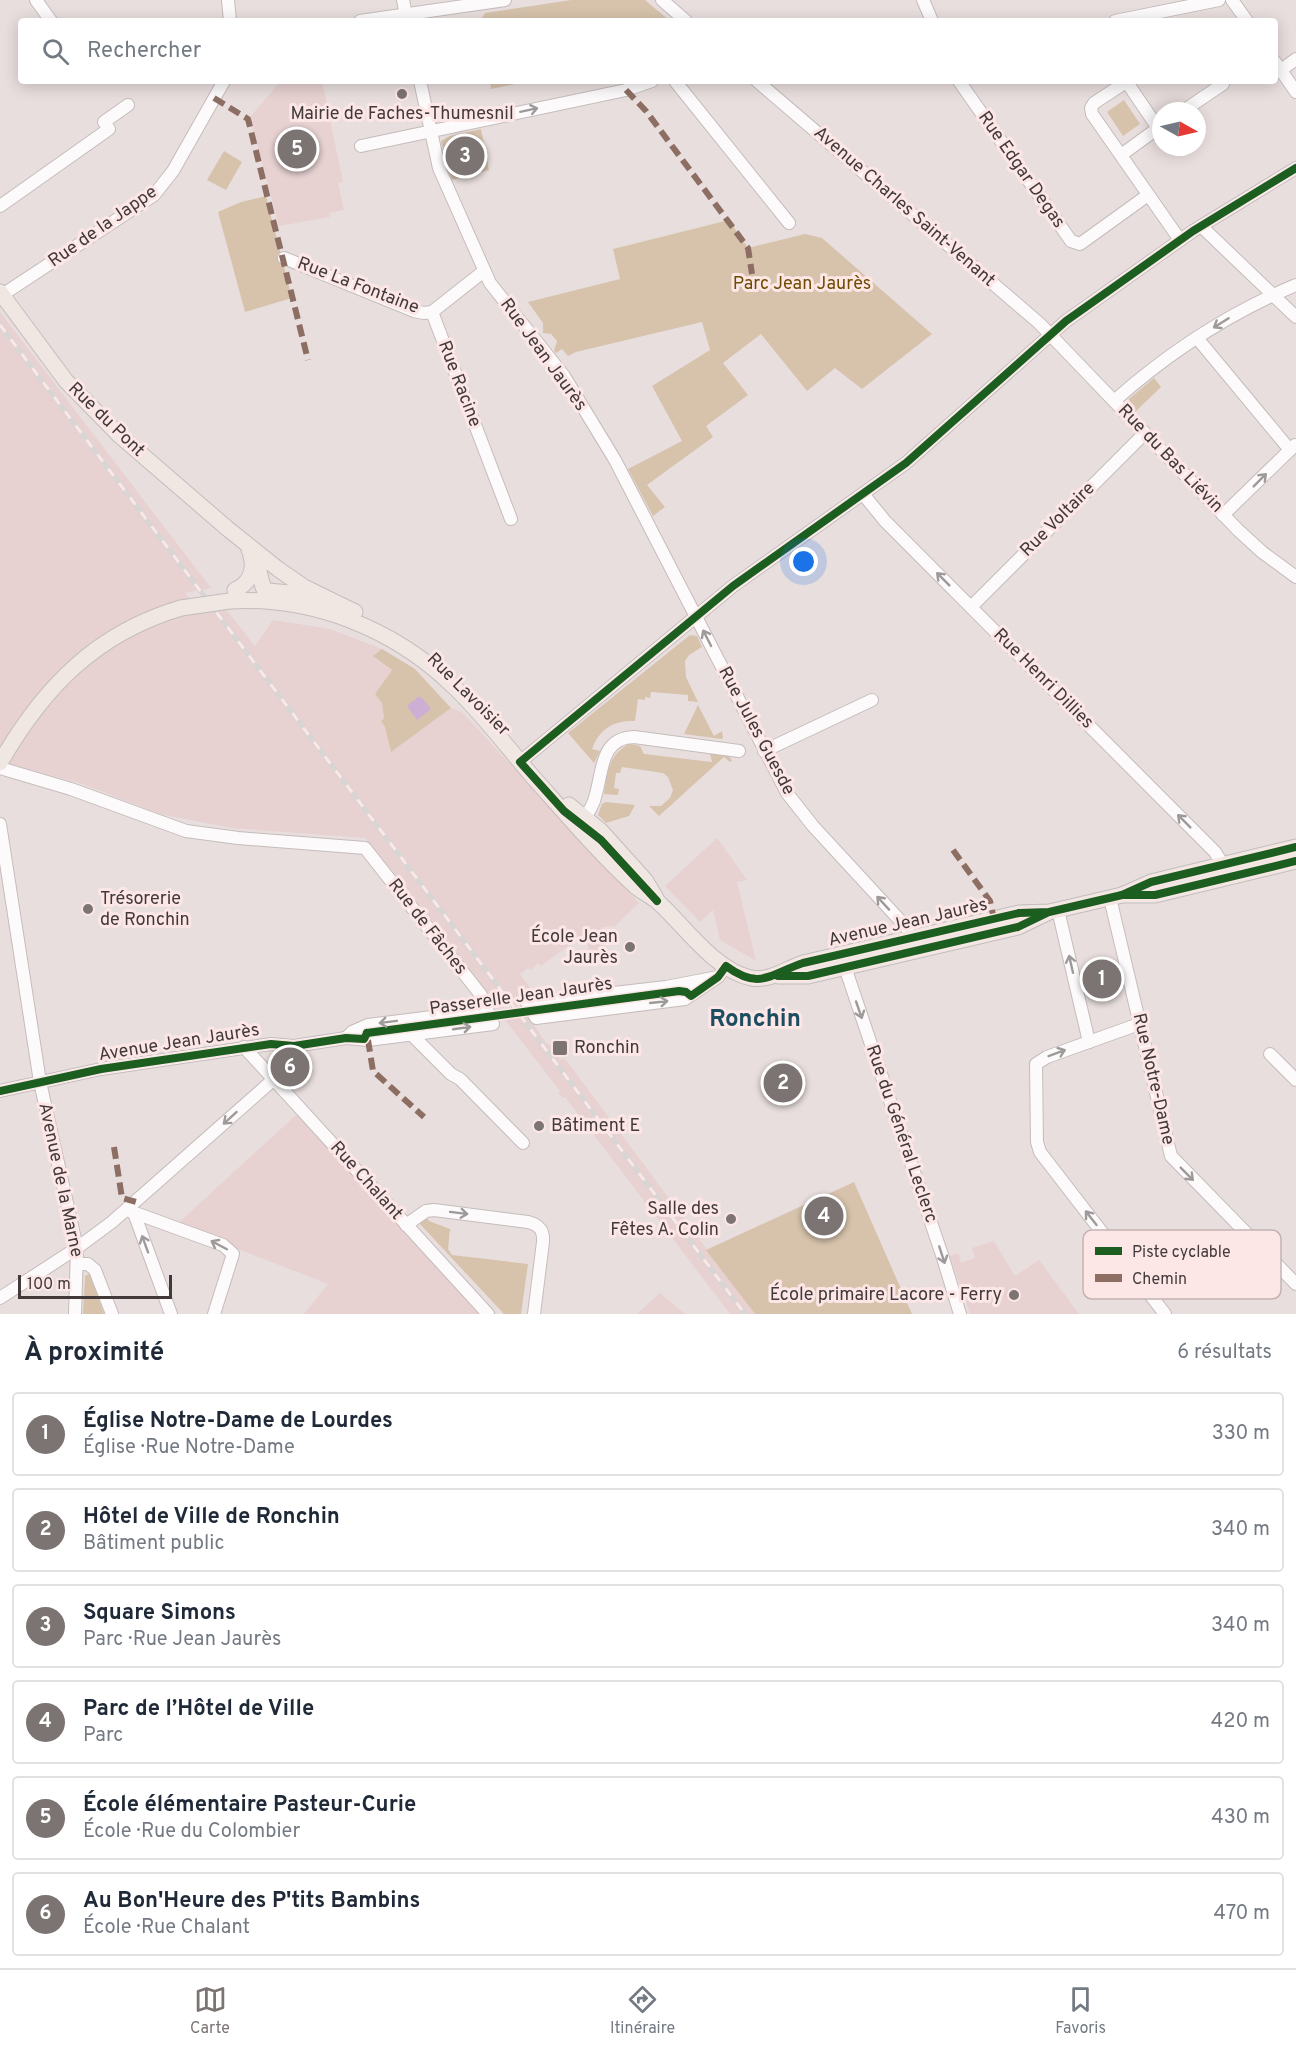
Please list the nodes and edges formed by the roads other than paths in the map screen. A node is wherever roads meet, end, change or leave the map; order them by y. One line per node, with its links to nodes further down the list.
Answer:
1 (36, 0): 10 (street)
2 (228, 0): 11 (street)
3 (403, 0): 9 (street)
4 (505, 0): 9 (street)
5 (662, 0): 12 (street)
6 (923, 0): 13 (street)
7 (1219, 0): 14 (street)
8 (1232, 0): 15 (street)
9 (406, 17)
10 (49, 18)
11 (230, 18)
12 (683, 18)
13 (931, 18)
14 (1130, 18)
15 (1244, 18)
16 (1296, 59): 17 (street)
17 (1278, 66): 27 (street)
18 (222, 84): 44 (street, Rue de la Jappe)
19 (421, 84): 31 (street, Rue Jean Jaurès)
20 (643, 84): 31 (street, one-way to 20)
21 (677, 84): 38 (street)
22 (761, 84): 48 (street, Avenue Charles Saint-Venant)
23 (963, 84): 36 (street, Rue Edgar Degas)
24 (1122, 84): 34 (street)
25 (1128, 84): 30 (street)
26 (1223, 84): 28 (street)
27 (1296, 92)
28 (1196, 102)
29 (128, 105): 37 (street)
30 (1152, 116)
31 (430, 130): 33 (street); 42 (street, Rue Jean Jaurès)
32 (1152, 133): 34 (street)
33 (361, 146)
34 (1120, 155): 36 (street)
35 (1296, 168): 39 (street)
36 (1148, 195): 40 (street)
37 (0, 206)
38 (789, 223)
39 (1201, 226): 40 (street); 45 (street)
40 (1180, 240): 48 (street)
41 (284, 258): 46 (street, Rue La Fontaine)
42 (484, 271): 46 (street); 64 (street, Rue Jean Jaurès)
43 (1296, 285): 45 (street)
44 (1, 294): 56 (main road, Rue du Pont)
45 (1273, 296): 47 (street); 49 (street, one-way to 49)
46 (432, 312): 55 (street, Rue Racine)
47 (1296, 317)
48 (1050, 334): 50 (street, Rue du Bas Liévin); 53 (street)
49 (1197, 338): 50 (street); 52 (street)
50 (1114, 401): 51 (street, Rue du Bas Liévin)
51 (1145, 433): 54 (street, Rue du Bas Liévin); 63 (street, Rue Voltaire)
52 (1293, 447): 54 (street, one-way to 52)
53 (863, 494): 63 (street, Rue Henri Dillies, one-way to 53); 64 (street)
54 (1223, 516): 59 (street, Rue du Bas Liévin)
55 (511, 519)
56 (228, 529): 57 (main road, Rue du Pont); 58 (main road, Rue du Pont)
57 (244, 546): 60 (main road); 61 (main road, Rue du Pont)
58 (264, 557): 61 (main road); 65 (main road, Rue du Pont)
59 (1296, 577)
60 (229, 595): 61 (main road, Rue Lavoisier); 62 (main road, Rue Lavoisier)
61 (270, 595): 65 (main road, Rue Lavoisier); 70 (main road, Rue Lavoisier)
62 (178, 604): 69 (main road, Rue Lavoisier); 71 (main road, Rue Lavoisier)
63 (971, 608): 77 (street, Rue Henri Dillies, one-way to 63)
64 (696, 617): 68 (street, Rue Jules Guesde, one-way to 64); 70 (street)
65 (370, 619): 70 (main road, Rue Lavoisier)
66 (872, 700): 68 (street)
67 (739, 751): 73 (street)
68 (764, 751): 80 (street, Rue Jules Guesde, one-way to 68)
69 (0, 758)
70 (523, 759): 73 (main road, Rue Lavoisier)
71 (0, 763)
72 (0, 768): 83 (street, Rue de Fâches)
73 (582, 822): 82 (main road, Rue Lavoisier)
74 (0, 824): 92 (street, Avenue de la Marne)
75 (1296, 848): 77 (main road, Avenue Jean Jaurès)
76 (1296, 861): 78 (main road, Avenue Jean Jaurès)
77 (1223, 865): 78 (main road, Avenue Jean Jaurès)
78 (1116, 896): 79 (main road, Avenue Jean Jaurès); 84 (street, Rue Notre-Dame)
79 (1053, 911): 80 (main road, Avenue Jean Jaurès); 87 (street, one-way to 79)
80 (913, 944): 81 (main road, Avenue Jean Jaurès)
81 (844, 961): 82 (main road, Avenue Jean Jaurès); 111 (street, Rue du Général Leclerc, one-way to 111)
82 (722, 971): 82 (street, one-way to 82)
83 (487, 1007): 85 (street, Avenue Jean Jaurès, one-way to 83); 86 (street, Avenue Jean Jaurès, one-way to 86)
84 (1139, 1024): 87 (street); 98 (street, Rue Notre-Dame, one-way to 98)
85 (412, 1035): 86 (street, Avenue Jean Jaurès); 94 (street)
86 (346, 1038): 88 (street, Avenue Jean Jaurès)
87 (1089, 1041): 97 (street, one-way to 87)
88 (244, 1047): 90 (street, Rue Chalant); 92 (street, Avenue Jean Jaurès)
89 (1270, 1054): 91 (street)
90 (274, 1078): 95 (street, one-way to 95); 96 (street, Rue Chalant)
91 (1295, 1078)
92 (40, 1082): 93 (street, Avenue Jean Jaurès); 99 (street, Avenue de la Marne)
93 (0, 1091)
94 (523, 1143)
95 (130, 1212): 99 (street); 107 (street, one-way to 95); 108 (street, one-way to 95)
96 (406, 1226): 109 (street, Rue Chalant); 110 (street, one-way to 110)
97 (1101, 1230)
98 (1243, 1230)
99 (77, 1248): 100 (street, Avenue de la Marne); 103 (street)
100 (78, 1264): 105 (street, Avenue de la Marne); 106 (street)
101 (1281, 1269): 102 (street, Rue Notre-Dame, one-way to 102)
102 (1296, 1284)
103 (0, 1299)
104 (1154, 1299): 112 (street, one-way to 104)
105 (75, 1314)
106 (112, 1314)
107 (171, 1314)
108 (214, 1314)
109 (488, 1314)
110 (534, 1314)
111 (960, 1314)
112 (1165, 1314)

